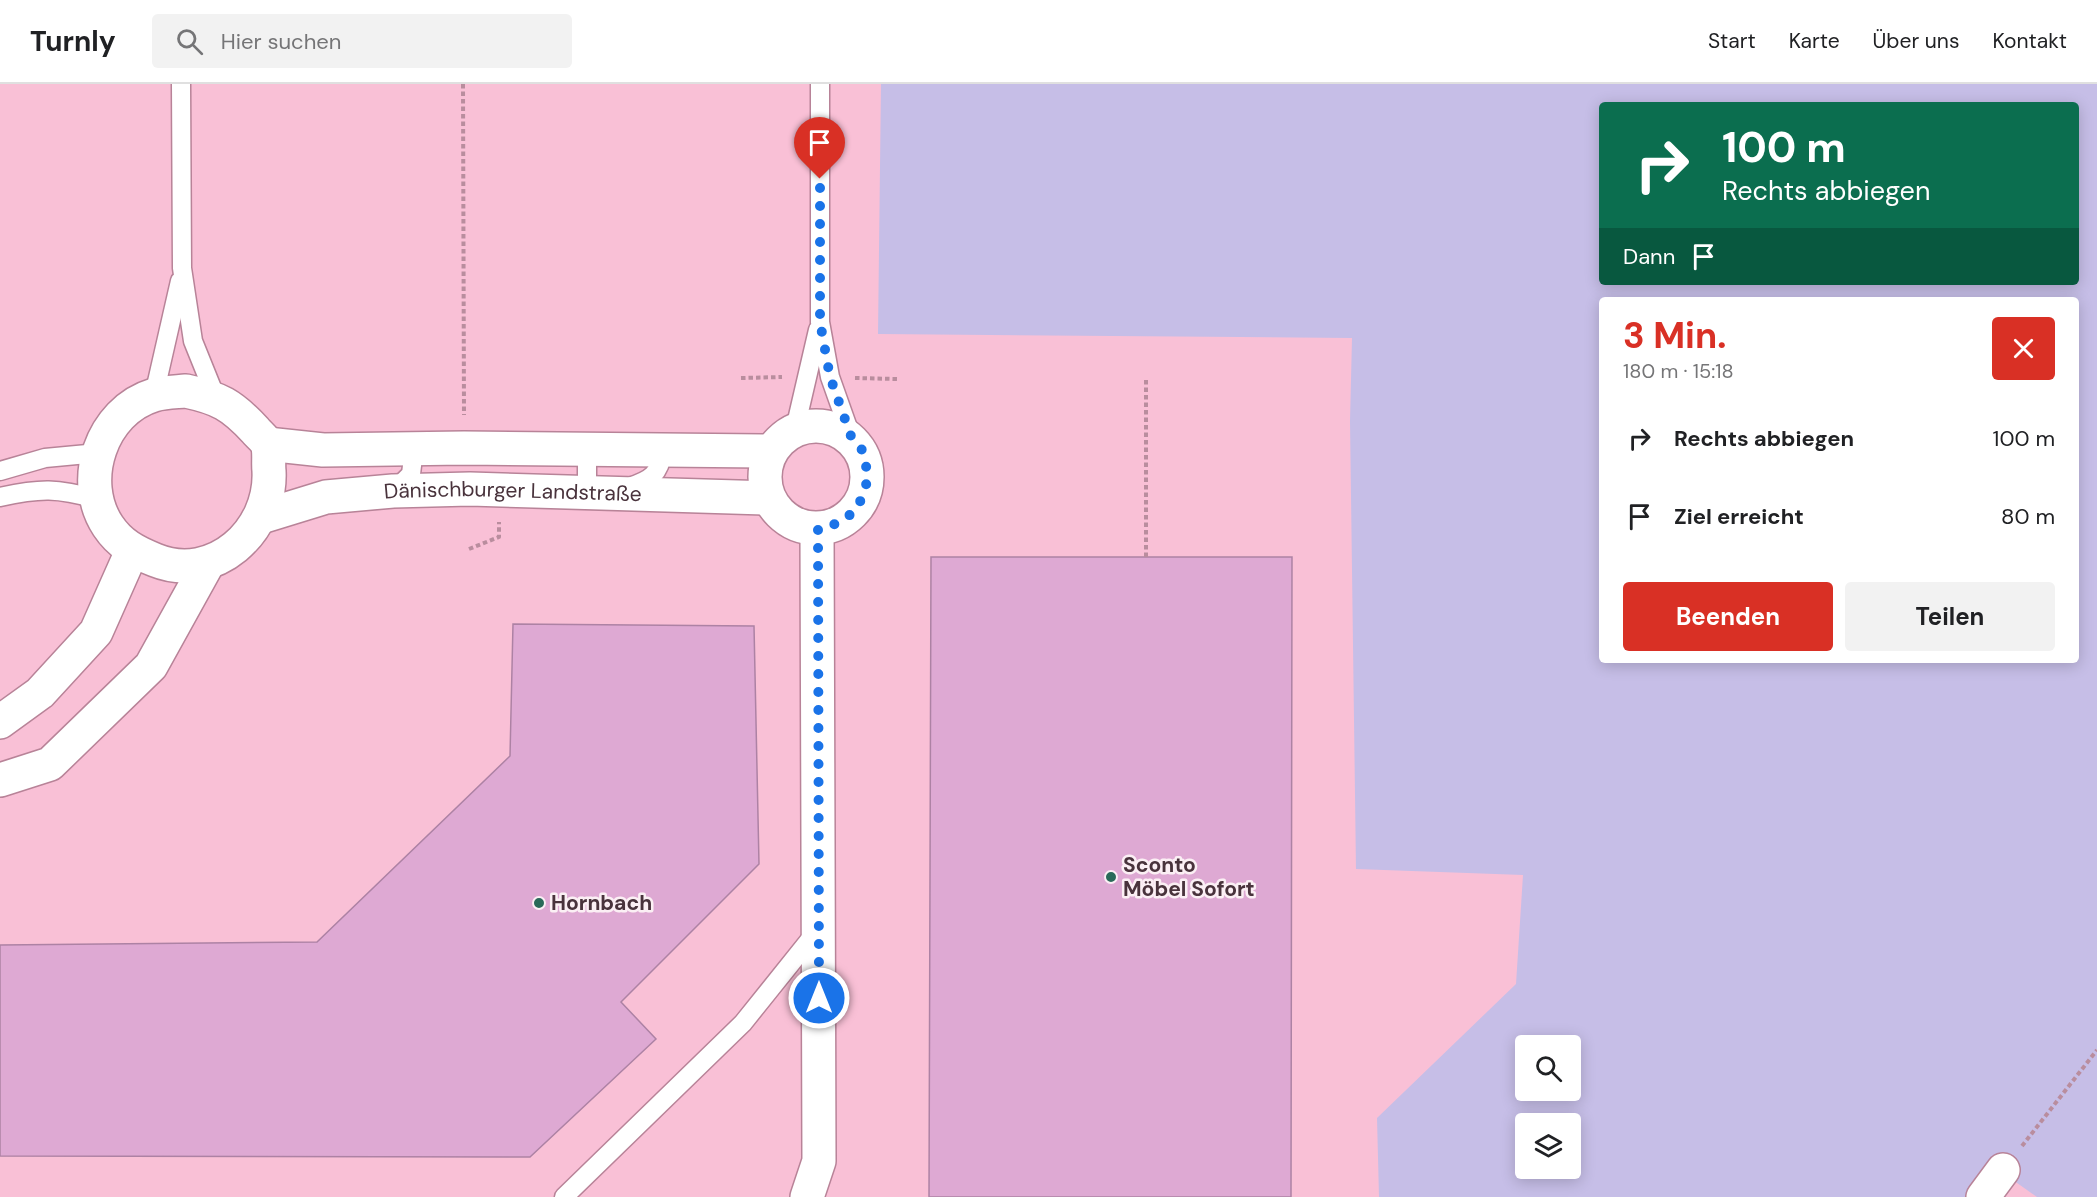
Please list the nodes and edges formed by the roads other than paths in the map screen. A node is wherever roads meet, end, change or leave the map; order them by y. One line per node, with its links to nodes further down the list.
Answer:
1 (181, 84): 3 (lane)
2 (820, 84): 4 (lane)
3 (182, 268): 5 (lane); 6 (lane)
4 (820, 322): 7 (lane); 8 (lane)
5 (154, 395): 6 (street); 14 (street)
6 (216, 398): 9 (street)
7 (795, 429): 8 (street); 13 (street)
8 (852, 439): 22 (street)
9 (267, 444): 10 (street, Dänischburger Landstraße); 21 (street)
10 (414, 449): 11 (street, Dänischburger Landstraße); 16 (lane)
11 (587, 449): 12 (street, Dänischburger Landstraße); 17 (lane)
12 (663, 450): 13 (street, Dänischburger Landstraße); 17 (lane)
13 (771, 451): 19 (street)
14 (98, 453): 15 (lane); 20 (street)
15 (0, 471)
16 (393, 491): 17 (street, Dänischburger Landstraße); 21 (street, Dänischburger Landstraße)
17 (598, 492): 19 (street, Dänischburger Landstraße)
18 (0, 497): 20 (lane)
19 (768, 498): 22 (street)
20 (96, 499): 23 (street)
21 (261, 517): 24 (street)
22 (818, 529): 27 (street)
23 (132, 551): 24 (street); 25 (street)
24 (208, 563): 26 (street)
25 (0, 722)
26 (0, 780)
27 (819, 928): 29 (lane); 30 (street)
28 (2003, 1170): 31 (street)
29 (564, 1197)
30 (807, 1197)
31 (1983, 1197)

